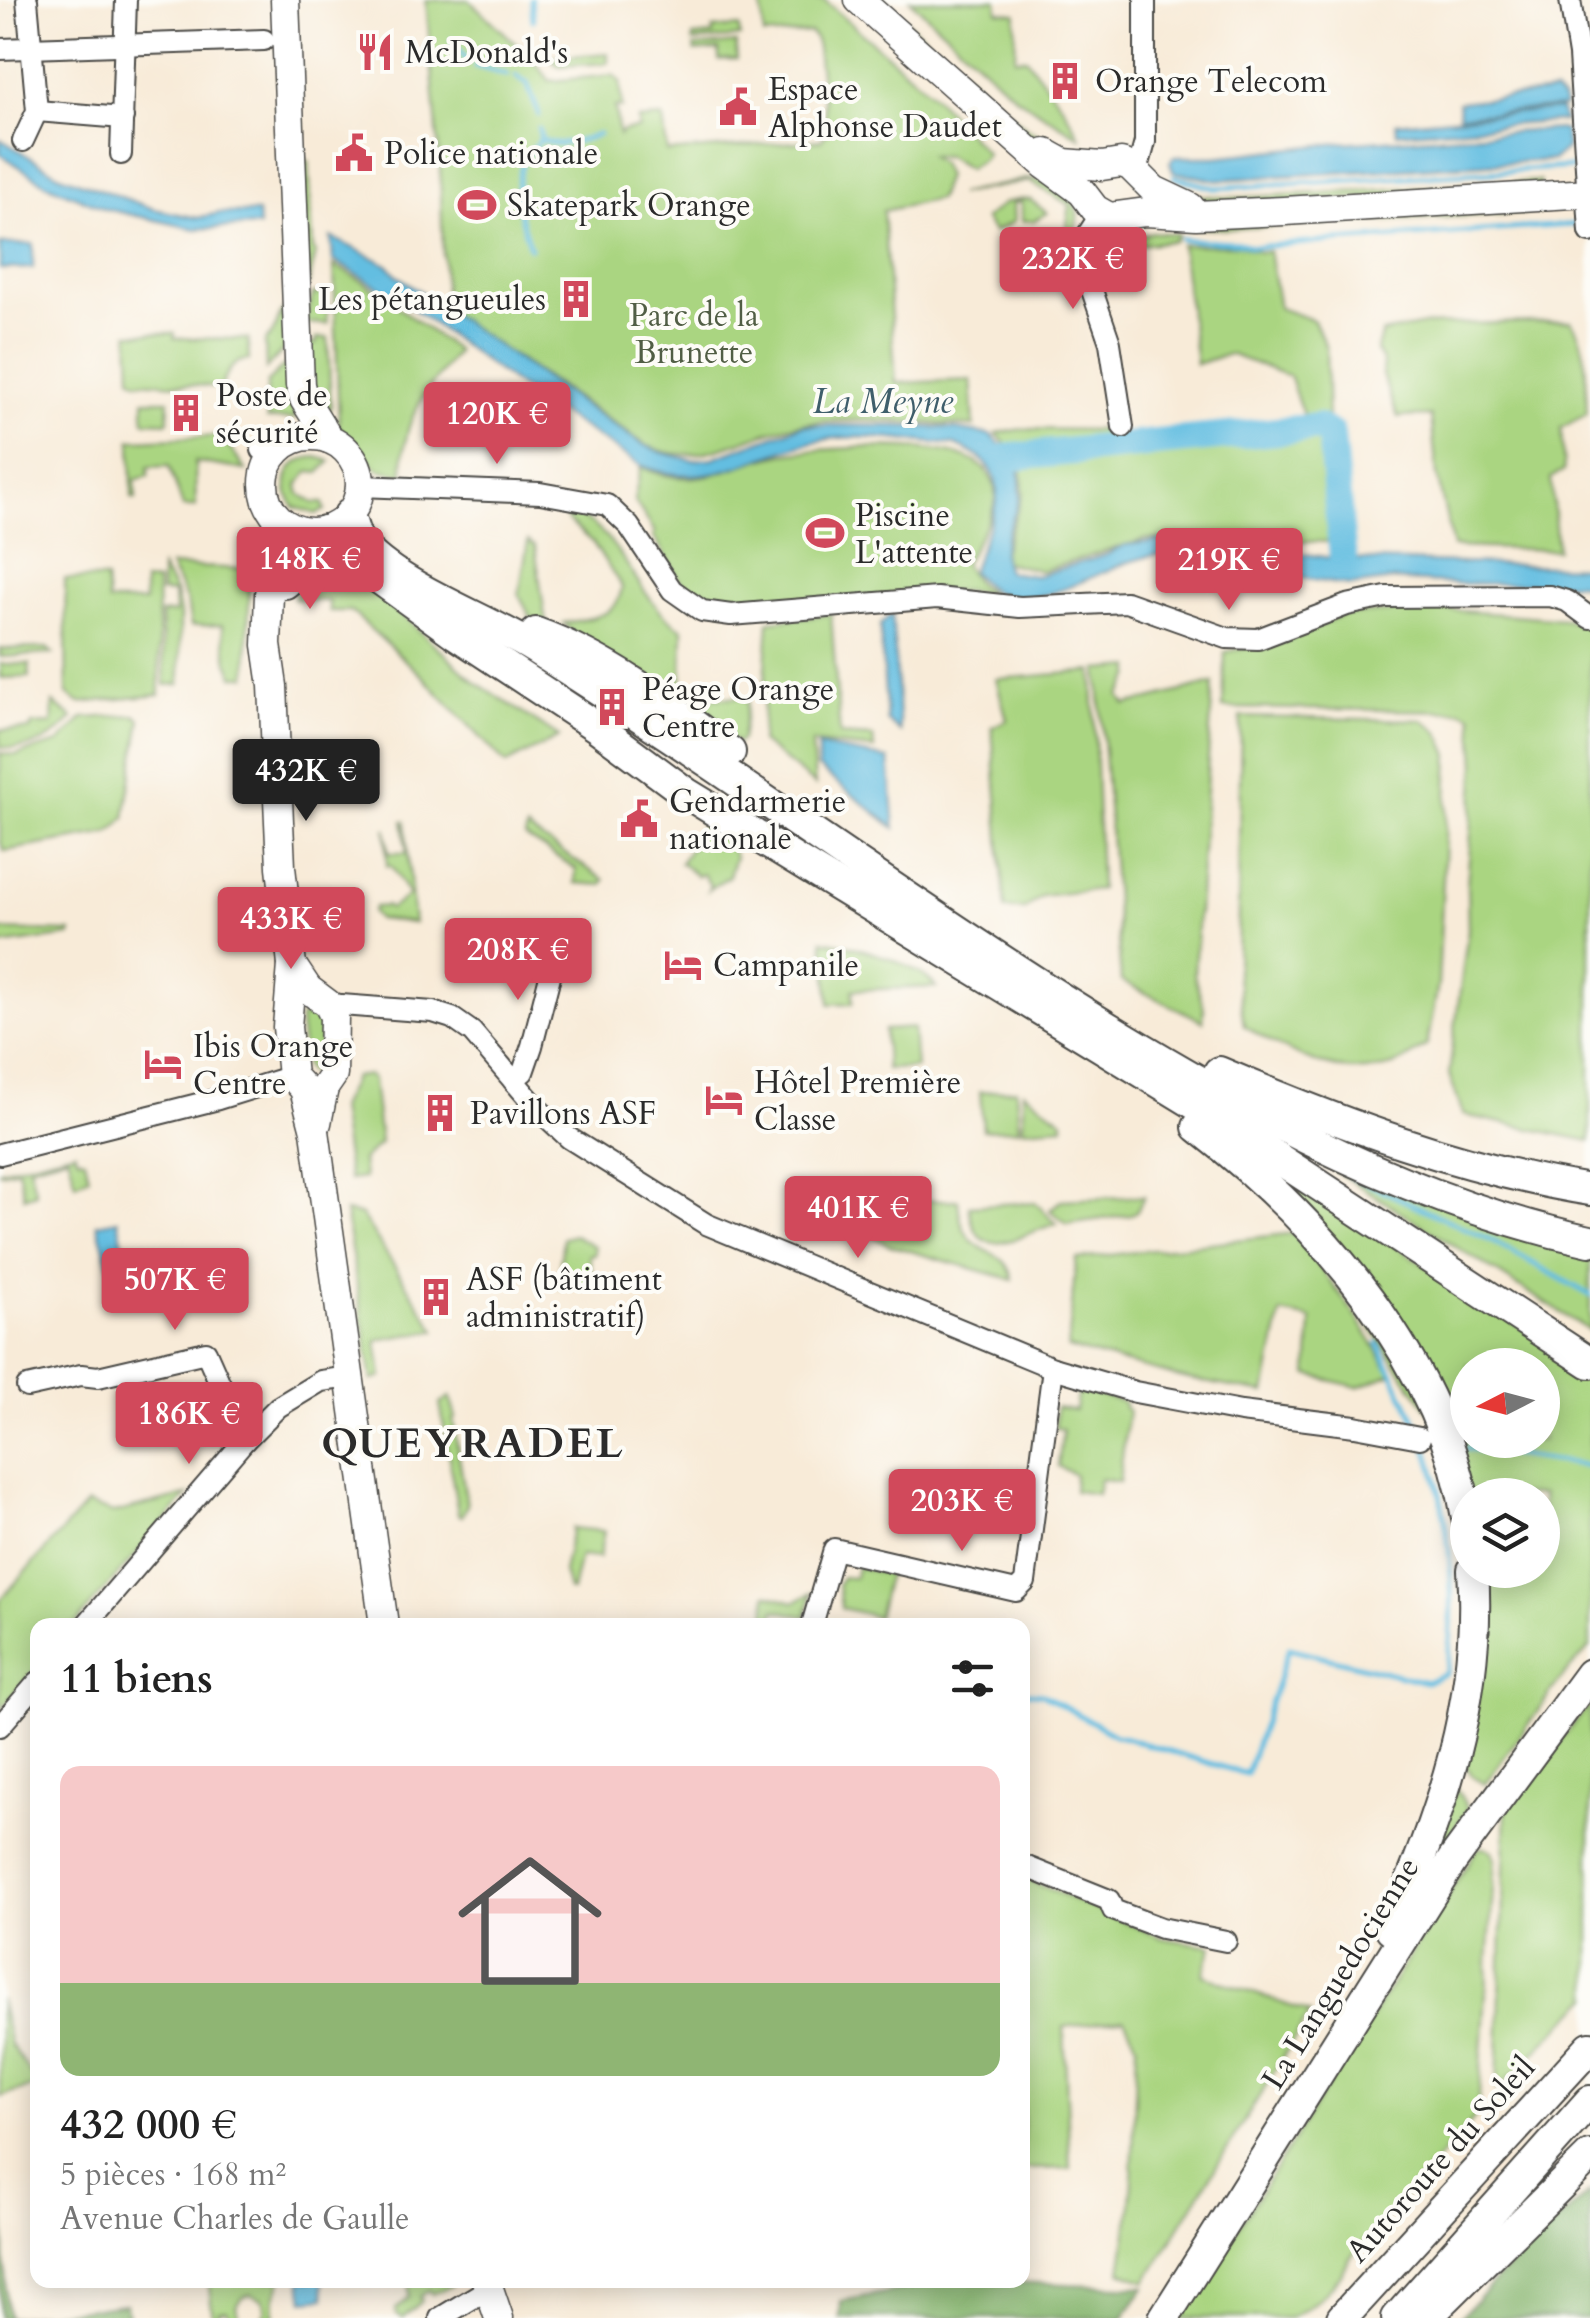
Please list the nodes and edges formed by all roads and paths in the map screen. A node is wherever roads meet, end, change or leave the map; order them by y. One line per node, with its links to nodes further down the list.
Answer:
1 (28, 0): 9 (street)
2 (126, 0): 8 (street)
3 (285, 0): 22 (main road)
4 (859, 0): 14 (main road)
5 (1145, 0): 16 (street)
6 (1570, 0): 17 (street)
7 (264, 40): 8 (street)
8 (126, 45): 9 (street); 12 (street)
9 (31, 47): 10 (street); 11 (street)
10 (0, 49)
11 (37, 111): 12 (street); 13 (street)
12 (122, 118): 15 (street)
13 (22, 140)
14 (1030, 149): 16 (main road); 18 (main road)
15 (121, 154)
16 (1123, 170): 18 (main road); 19 (main road); 20 (main road)
17 (1589, 193): 20 (main road); 21 (street)
18 (1096, 208): 19 (main road); 23 (street)
19 (1132, 213): 20 (main road)
20 (1220, 214)
21 (1590, 232)
22 (304, 398): 24 (main road); 25 (main road)
23 (1123, 427)
24 (330, 439): 25 (main road); 26 (main road)
25 (276, 449): 27 (main road)
26 (360, 486): 28 (main road); 32 (street)
27 (277, 517): 28 (main road); 35 (main road)
28 (331, 526): 29 (highway); 30 (main road); 31 (highway)
29 (355, 561): 30 (highway); 40 (highway)
30 (285, 583): 35 (main road)
31 (424, 588): 33 (highway); 36 (highway)
32 (1590, 618)
33 (489, 623): 34 (highway); 36 (highway)
34 (528, 632): 36 (highway); 37 (highway)
35 (273, 686): 39 (main road)
36 (782, 815): 37 (highway)
37 (844, 852): 40 (highway)
38 (560, 941): 42 (street)
39 (317, 1010): 42 (street); 43 (main road); 43 (main road)
40 (1068, 1015): 41 (highway); 47 (highway); 48 (highway); 54 (highway)
41 (1101, 1021): 45 (highway); 46 (highway)
42 (513, 1080): 49 (street)
43 (307, 1084): 44 (street); 50 (main road)
44 (0, 1154)
45 (1590, 1190)
46 (1590, 1242)
47 (1590, 1350)
48 (1590, 1363)
49 (1054, 1368): 52 (street); 58 (street)
50 (350, 1377): 53 (street); 57 (main road)
51 (27, 1388): 53 (street)
52 (1420, 1438)
53 (245, 1440): 56 (street)
54 (1457, 1478)
55 (1475, 1588): 64 (highway)
56 (92, 1618)
57 (383, 1618)
58 (814, 1618)
59 (1590, 1674): 64 (highway, La Languedocienne)
60 (30, 1691): 61 (street)
61 (0, 1726)
62 (1030, 1868): 63 (street)
63 (1226, 1941)
64 (1336, 2045): 72 (highway, La Languedocienne)
65 (1590, 2046): 73 (highway, Autoroute du Soleil)
66 (1590, 2101): 74 (highway)
67 (1590, 2156): 75 (highway)
68 (483, 2288): 70 (street)
69 (488, 2288): 71 (main road)
70 (440, 2318)
71 (499, 2318)
72 (1164, 2318)
73 (1342, 2318)
74 (1397, 2318)
75 (1426, 2318)

